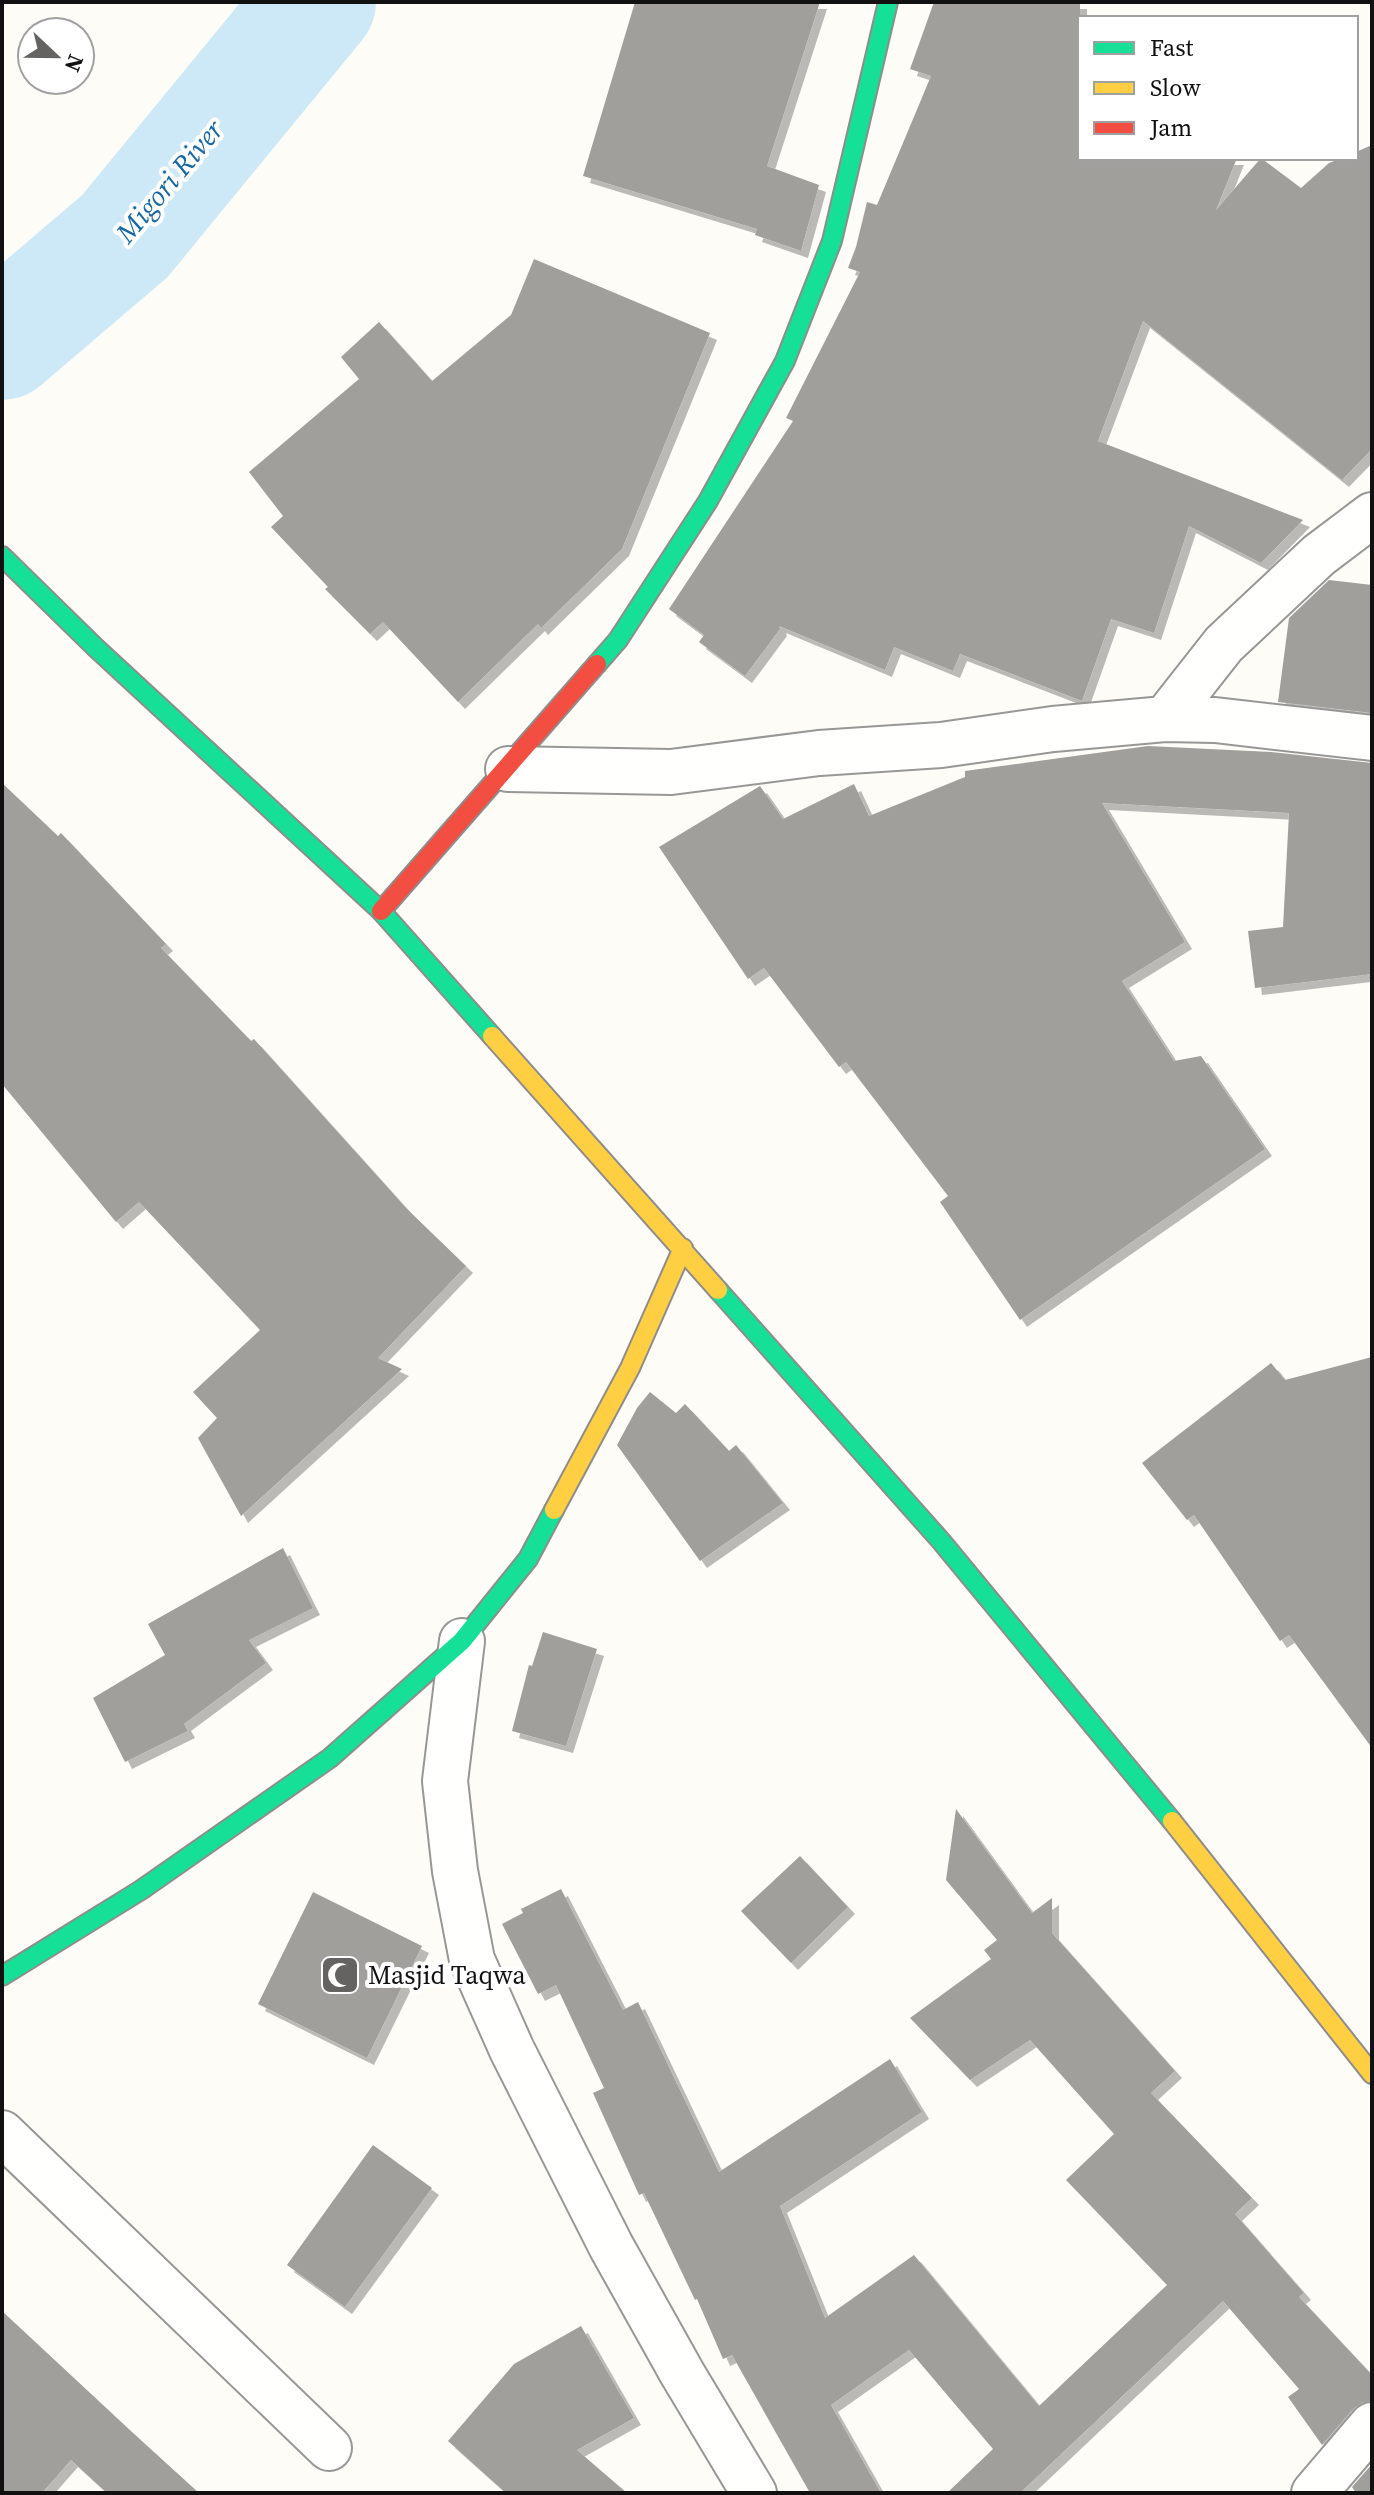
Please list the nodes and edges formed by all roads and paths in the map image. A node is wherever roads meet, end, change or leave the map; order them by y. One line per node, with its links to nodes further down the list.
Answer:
1 (888, 2): 6 (main road)
2 (1372, 515): 4 (street)
3 (2, 556): 7 (main road)
4 (1165, 719): 5 (street); 6 (street)
5 (1372, 738)
6 (508, 769): 7 (main road)
7 (381, 911): 8 (main road)
8 (683, 1248): 9 (main road); 11 (main road)
9 (462, 1641): 10 (main road); 15 (street)
10 (2, 1976)
11 (1372, 2074)
12 (2, 2133): 14 (street)
13 (1372, 2425): 16 (street)
14 (329, 2448)
15 (754, 2493)
16 (1314, 2493)

